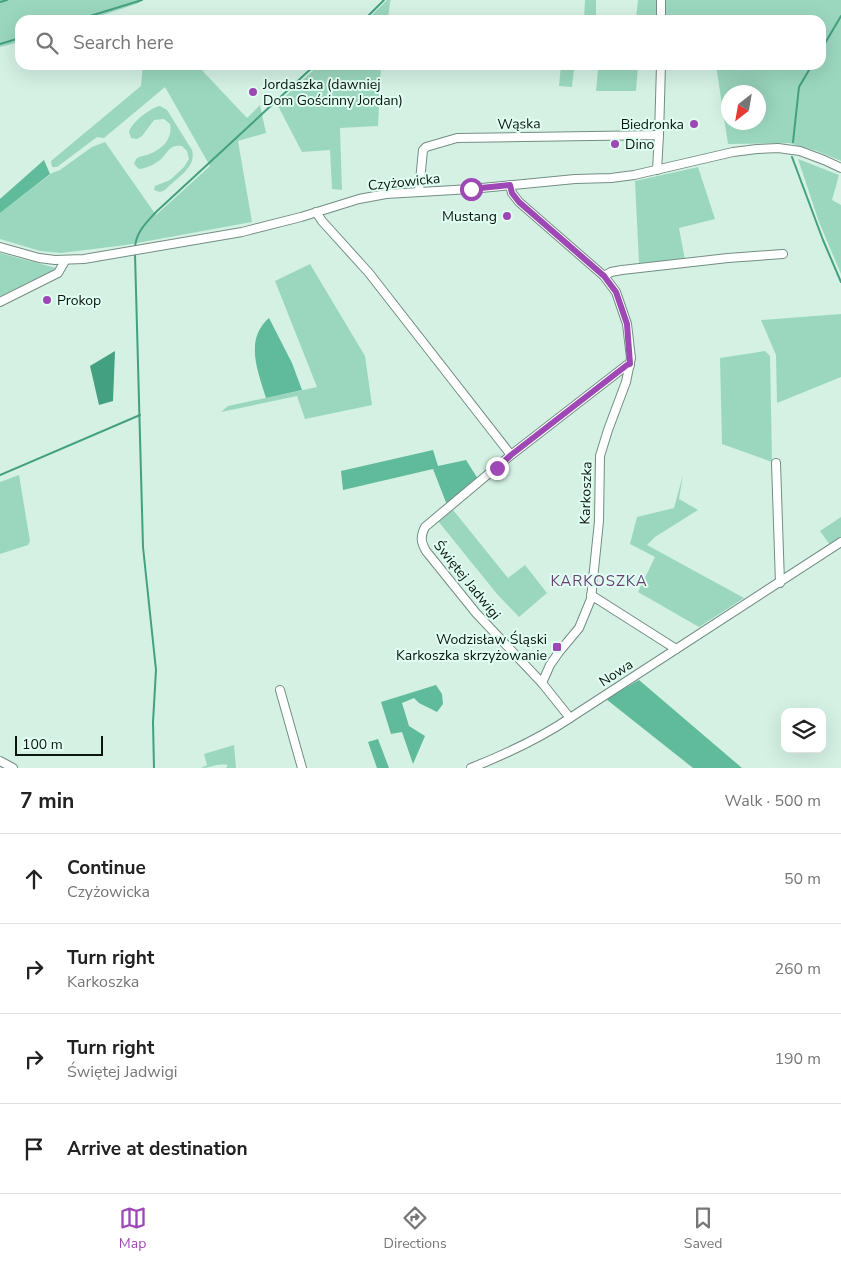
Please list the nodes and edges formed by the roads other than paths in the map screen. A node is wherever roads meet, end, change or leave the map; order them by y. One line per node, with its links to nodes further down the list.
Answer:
1 (662, 0): 2 (street)
2 (661, 15)
3 (661, 70): 4 (street)
4 (659, 135): 6 (street); 8 (street, Wąska)
5 (841, 168): 6 (street, Czyżowicka)
6 (657, 170): 7 (street, Czyżowicka)
7 (510, 185): 8 (street, Czyżowicka); 13 (street, Karkoszka)
8 (420, 192): 9 (street, Czyżowicka)
9 (316, 212): 12 (street, Czyżowicka); 16 (street)
10 (0, 247): 12 (street, Czyżowicka)
11 (783, 254): 13 (street)
12 (65, 261): 14 (street)
13 (604, 276): 15 (street, Karkoszka)
14 (0, 302)
15 (630, 364): 16 (street, Świętej Jadwigi); 20 (street, Karkoszka)
16 (511, 455): 22 (street, Świętej Jadwigi)
17 (776, 462): 19 (street)
18 (841, 542): 19 (street, Nowa)
19 (780, 583): 21 (street, Nowa)
20 (591, 595): 21 (street); 22 (street, Karkoszka)
21 (676, 649): 24 (street, Nowa)
22 (542, 683): 24 (street)
23 (280, 690): 27 (street)
24 (570, 718): 28 (street)
25 (0, 761): 26 (street)
26 (13, 768)
27 (302, 768)
28 (471, 768)

